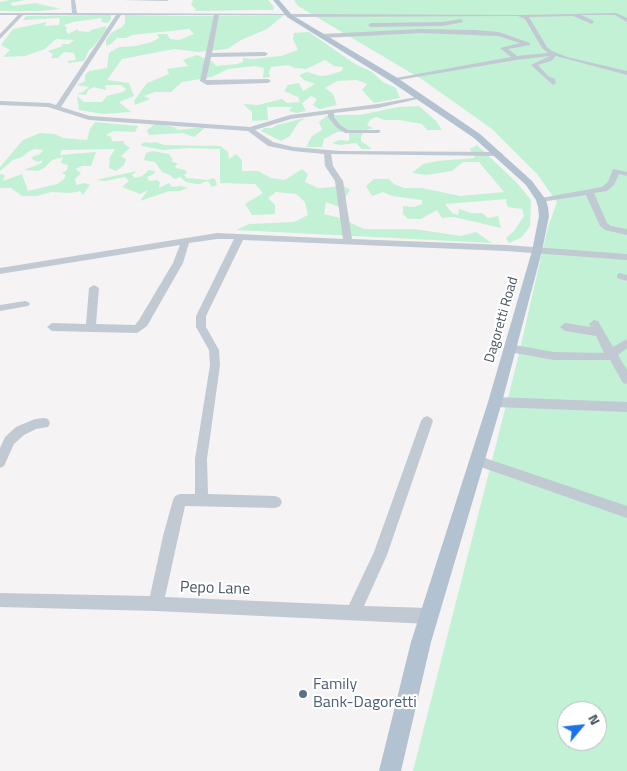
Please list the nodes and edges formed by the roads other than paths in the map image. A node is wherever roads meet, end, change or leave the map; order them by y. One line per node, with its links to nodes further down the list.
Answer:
1 (73, 0): 8 (street)
2 (124, 0): 3 (street)
3 (167, 0): 10 (street)
4 (276, 0): 12 (main road)
5 (120, 13): 8 (street); 10 (street); 32 (street)
6 (0, 14): 7 (street)
7 (22, 14): 8 (street); 19 (street)
8 (75, 14)
9 (577, 14): 14 (street); 15 (street); 16 (street)
10 (172, 15): 11 (street)
11 (217, 15): 12 (street); 24 (street)
12 (289, 15): 13 (street); 18 (main road)
13 (460, 16): 14 (street); 17 (street)
14 (522, 16): 20 (street)
15 (627, 20)
16 (592, 22)
17 (371, 25)
18 (323, 36): 21 (street); 27 (main road)
19 (0, 37)
20 (541, 41): 21 (street); 23 (street)
21 (528, 44): 25 (street)
22 (265, 54): 24 (street)
23 (555, 54): 25 (street); 26 (street); 29 (street)
24 (208, 55): 28 (street)
25 (516, 58): 27 (street)
26 (627, 73)
27 (393, 79): 30 (main road)
28 (268, 81)
29 (553, 84)
30 (420, 98): 33 (street); 37 (main road)
31 (0, 104): 32 (street)
32 (58, 106): 34 (street)
33 (331, 111): 34 (street); 35 (street)
34 (250, 129): 36 (street)
35 (378, 131)
36 (327, 152): 37 (street); 43 (street)
37 (499, 154): 40 (main road)
38 (627, 174): 39 (street)
39 (589, 192): 40 (street); 41 (street)
40 (541, 200): 45 (main road, Dagoretti Road)
41 (627, 232)
42 (240, 237): 43 (street); 44 (street); 64 (street)
43 (348, 241): 45 (street)
44 (185, 242): 47 (street); 52 (street)
45 (537, 250): 46 (street); 55 (main road, Dagoretti Road)
46 (627, 257)
47 (0, 271)
48 (94, 288): 52 (street)
49 (25, 304): 50 (street)
50 (0, 308)
51 (52, 327): 52 (street)
52 (91, 327)
53 (565, 327): 56 (street)
54 (627, 343): 56 (street)
55 (509, 348): 56 (street); 58 (main road, Dagoretti Road)
56 (611, 354): 57 (street)
57 (627, 380)
58 (495, 402): 59 (street); 62 (main road, Dagoretti Road)
59 (627, 407)
60 (427, 421): 69 (street)
61 (44, 423): 63 (street)
62 (476, 460): 66 (street); 70 (main road, Dagoretti Road)
63 (0, 462)
64 (202, 499): 65 (street); 68 (street)
65 (275, 502)
66 (627, 512)
67 (0, 600): 68 (street, Pepo Lane)
68 (156, 604): 69 (street, Pepo Lane)
69 (353, 612): 70 (street, Pepo Lane)
70 (429, 616): 71 (main road, Dagoretti Road)
71 (390, 771)

